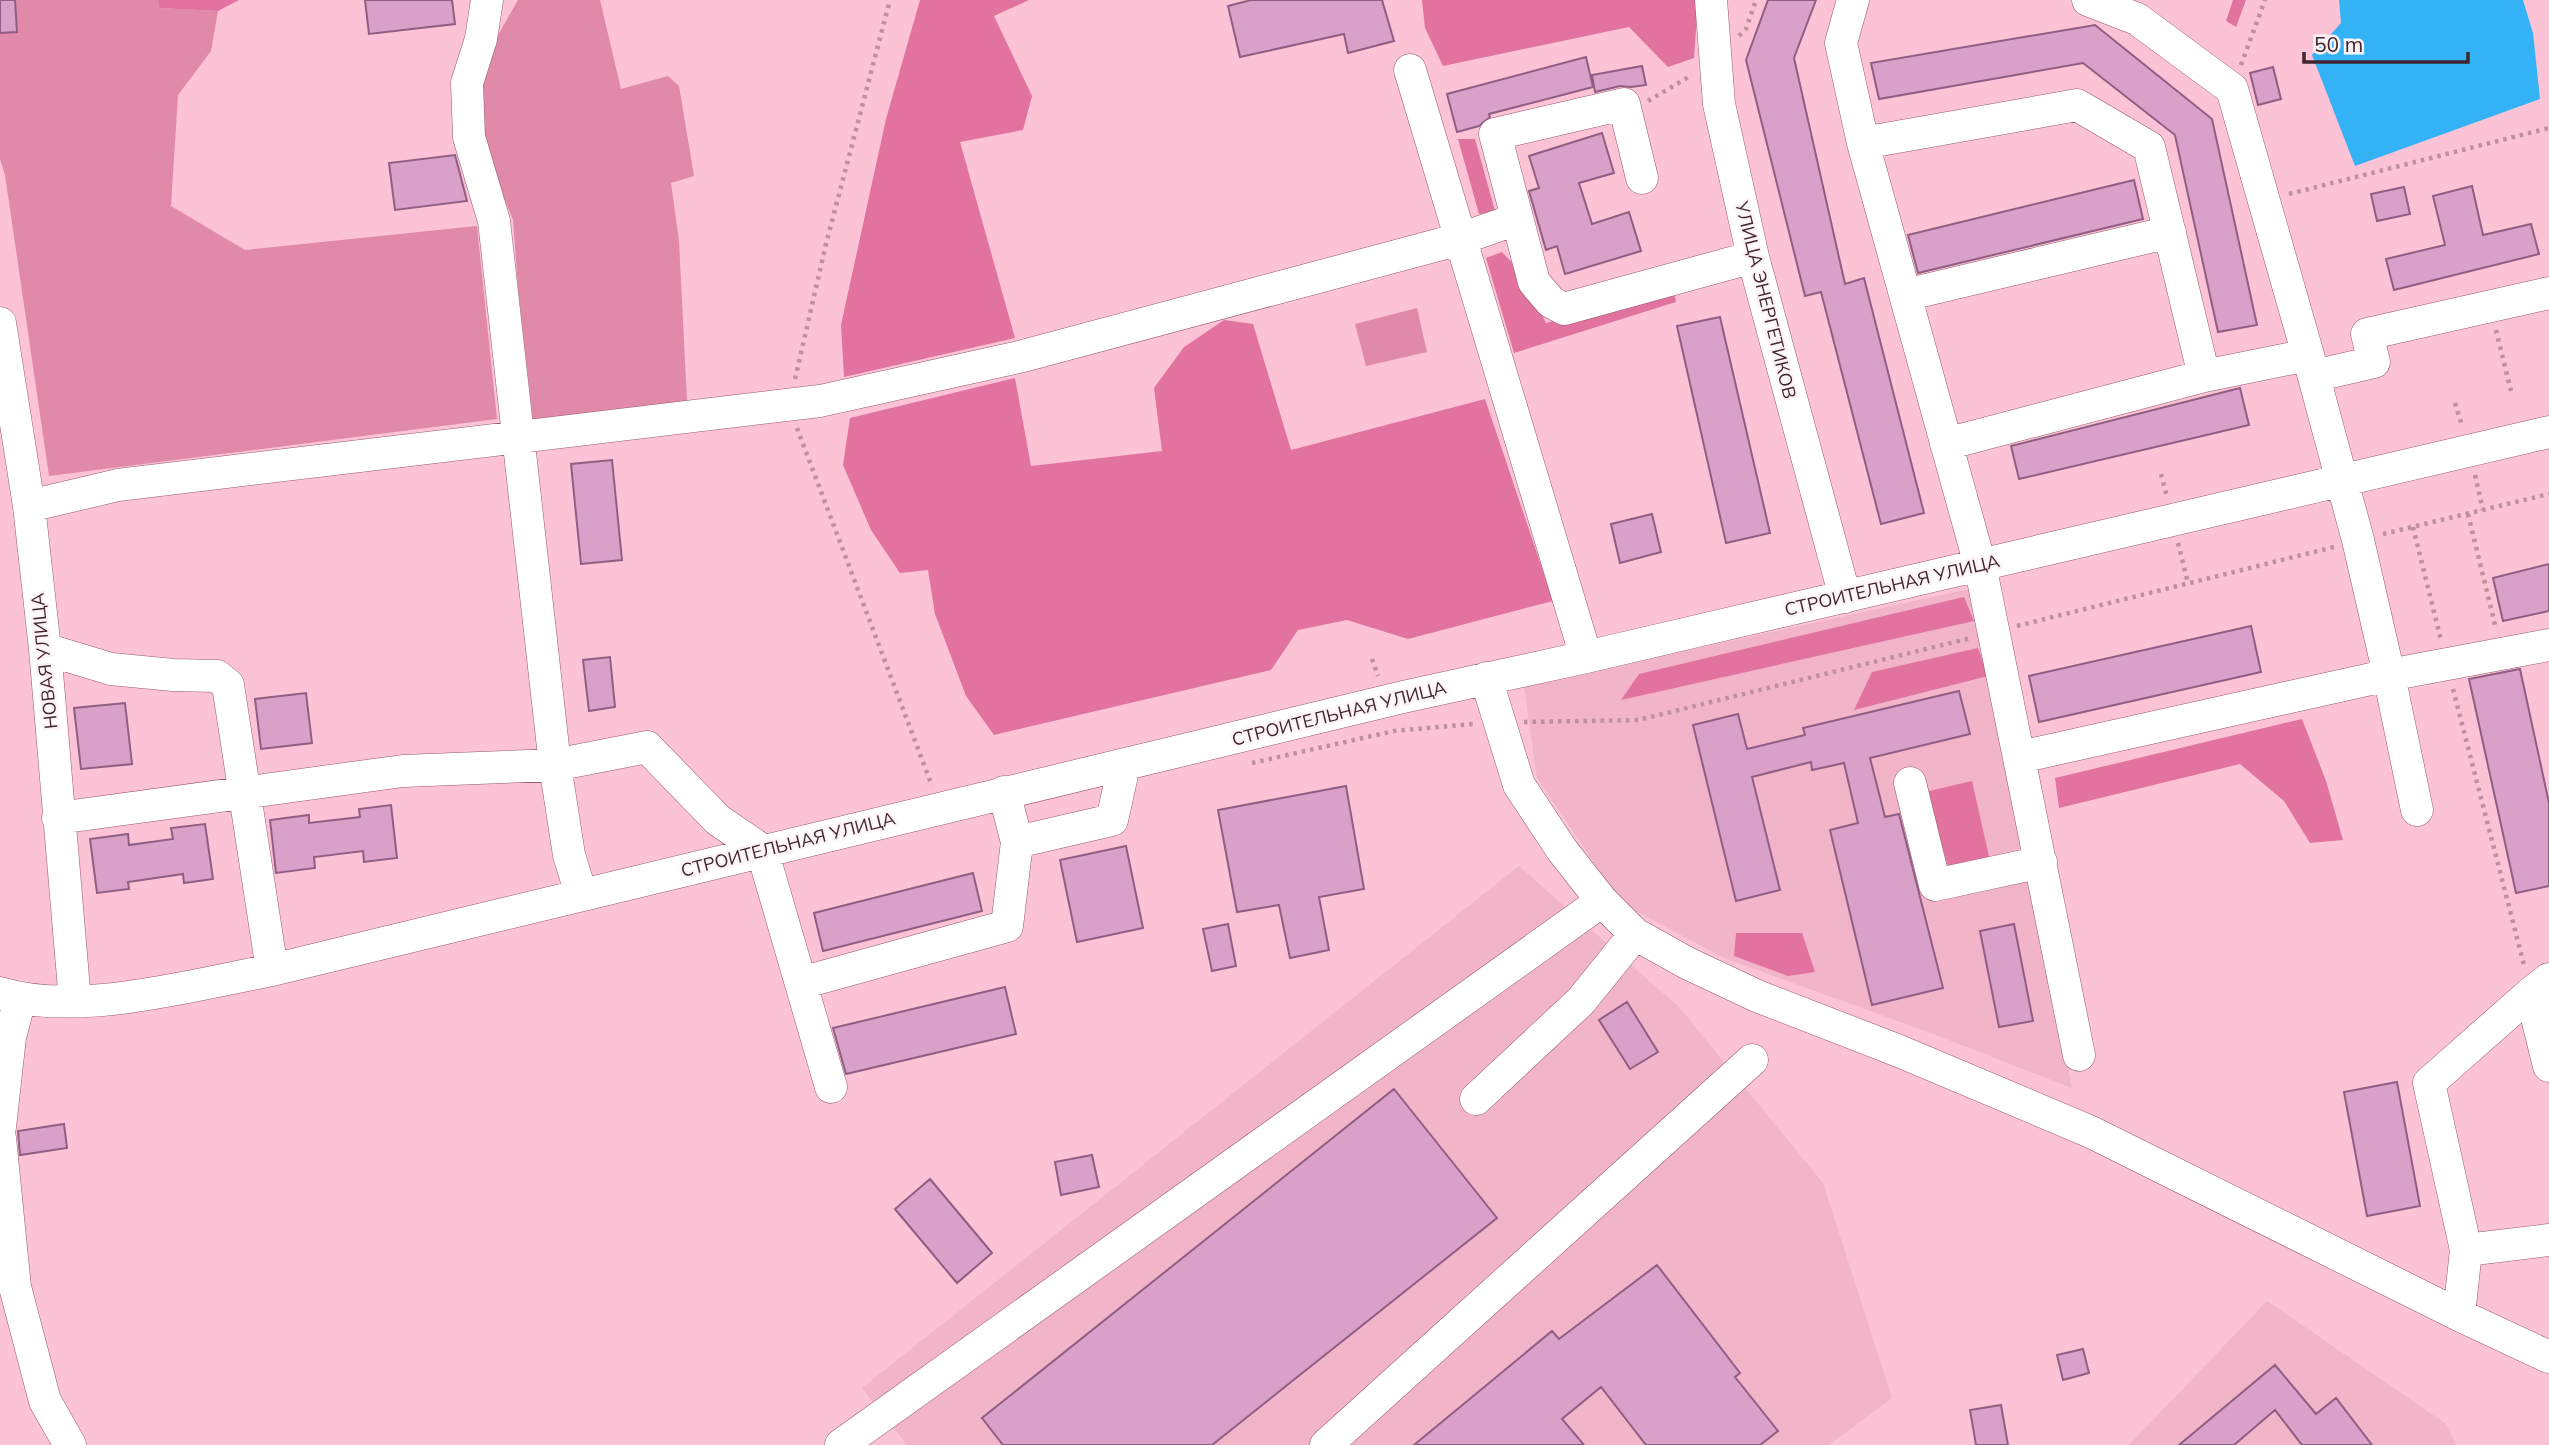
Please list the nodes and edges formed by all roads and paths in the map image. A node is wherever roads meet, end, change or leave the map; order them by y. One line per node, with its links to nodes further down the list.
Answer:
1 (487, 0): 24 (street)
2 (1711, 0): 15 (street, УЛИЦА ЭНЕРГЕТИКОВ)
3 (1853, 0): 9 (street)
4 (2088, 0): 7 (street)
5 (2265, 0): 7 (path)
6 (1410, 71): 14 (street)
7 (2232, 89): 11 (street)
8 (2549, 128): 11 (path)
9 (1863, 143): 13 (street); 17 (street)
10 (1642, 178): 12 (street)
11 (2264, 200): 20 (street)
12 (1517, 219): 14 (street); 15 (street)
13 (2170, 232): 17 (street); 21 (street)
14 (1460, 239): 24 (street); 38 (street)
15 (1753, 257): 33 (street, УЛИЦА ЭНЕРГЕТИКОВ)
16 (2549, 293): 18 (street)
17 (1905, 295): 25 (street)
18 (2490, 306): 20 (street); 22 (path)
19 (0, 323): 28 (street, НОВАЯ УЛИЦА)
20 (2311, 365): 21 (street); 26 (street)
21 (2204, 376): 25 (street)
22 (2511, 391)
23 (2549, 432): 26 (street, СТРОИТЕЛЬНАЯ УЛИЦА)
24 (519, 438): 28 (street); 45 (street)
25 (1946, 444): 32 (street)
26 (2342, 480): 31 (street); 32 (street, СТРОИТЕЛЬНАЯ УЛИЦА)
27 (2549, 494): 29 (path)
28 (29, 506): 36 (street, НОВАЯ УЛИЦА)
29 (2468, 514): 30 (path); 37 (path)
30 (2413, 527): 31 (path); 39 (path)
31 (2358, 541): 34 (path); 40 (street)
32 (1979, 565): 33 (street, СТРОИТЕЛЬНАЯ УЛИЦА); 34 (street)
33 (1844, 597): 38 (street, СТРОИТЕЛЬНАЯ УЛИЦА)
34 (1994, 632): 42 (path); 43 (street)
35 (2549, 645): 37 (street)
36 (45, 649): 49 (street); 51 (street, НОВАЯ УЛИЦА)
37 (2502, 653): 39 (street)
38 (1586, 657): 41 (street, СТРОИТЕЛЬНАЯ УЛИЦА)
39 (2447, 664): 40 (street); 60 (path)
40 (2389, 675): 43 (street); 50 (street)
41 (1486, 678): 42 (street); 46 (street, СТРОИТЕЛЬНАЯ УЛИЦА)
42 (1500, 722): 44 (path); 56 (street)
43 (2020, 757): 54 (street)
44 (1249, 764)
45 (555, 765): 49 (street); 53 (street); 55 (street)
46 (1124, 766): 48 (street, СТРОИТЕЛЬНАЯ УЛИЦА); 52 (street)
47 (1910, 783): 54 (street)
48 (1004, 792): 52 (street); 53 (street, СТРОИТЕЛЬНАЯ УЛИЦА)
49 (246, 793): 51 (street); 58 (street)
50 (2417, 810)
51 (58, 818): 62 (street, НОВАЯ УЛИЦА)
52 (1017, 842): 59 (street)
53 (762, 850): 55 (street, СТРОИТЕЛЬНАЯ УЛИЦА); 59 (street)
54 (2041, 862): 64 (street)
55 (581, 894): 58 (street, СТРОИТЕЛЬНАЯ УЛИЦА)
56 (1602, 901): 57 (street); 77 (street)
57 (1635, 933): 68 (street); 74 (street)
58 (272, 970): 62 (street, СТРОИТЕЛЬНАЯ УЛИЦА)
59 (801, 983): 67 (street)
60 (2540, 986): 66 (street); 73 (street)
61 (10, 996): 62 (street, СТРОИТЕЛЬНАЯ УЛИЦА); 63 (street)
62 (75, 1001)
63 (5, 1039): 69 (street)
64 (2079, 1055)
65 (1752, 1060): 78 (street)
66 (2549, 1066)
67 (831, 1087)
68 (1476, 1098)
69 (0, 1127)
70 (0, 1138): 71 (street)
71 (5, 1234): 76 (street)
72 (2549, 1240): 73 (street)
73 (2466, 1250): 74 (street)
74 (2459, 1315): 75 (street)
75 (2549, 1357)
76 (70, 1445)
77 (841, 1445)
78 (1326, 1445)

